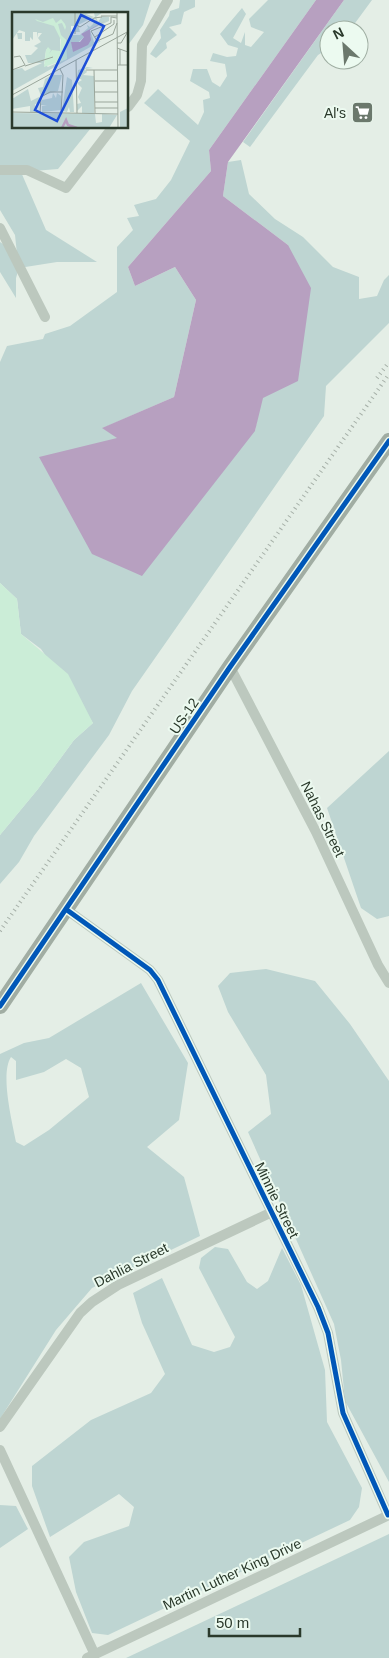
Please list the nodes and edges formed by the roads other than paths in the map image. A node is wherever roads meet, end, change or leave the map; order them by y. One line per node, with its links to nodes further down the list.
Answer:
1 (168, 0): 2 (street)
2 (129, 107)
3 (111, 129): 4 (street)
4 (0, 170)
5 (0, 228): 6 (street)
6 (45, 317)
7 (389, 441): 8 (main road, US-12)
8 (230, 668): 9 (main road, US-12); 10 (street, Nahas Street)
9 (67, 910): 11 (main road, US-12); 12 (street, Minnie Street)
10 (389, 983)
11 (0, 1006)
12 (270, 1213): 13 (street, Dahlia Street); 15 (street, Minnie Street)
13 (0, 1427)
14 (0, 1450): 16 (street)
15 (388, 1515): 16 (street, Martin Luther King Drive)
16 (91, 1656)

